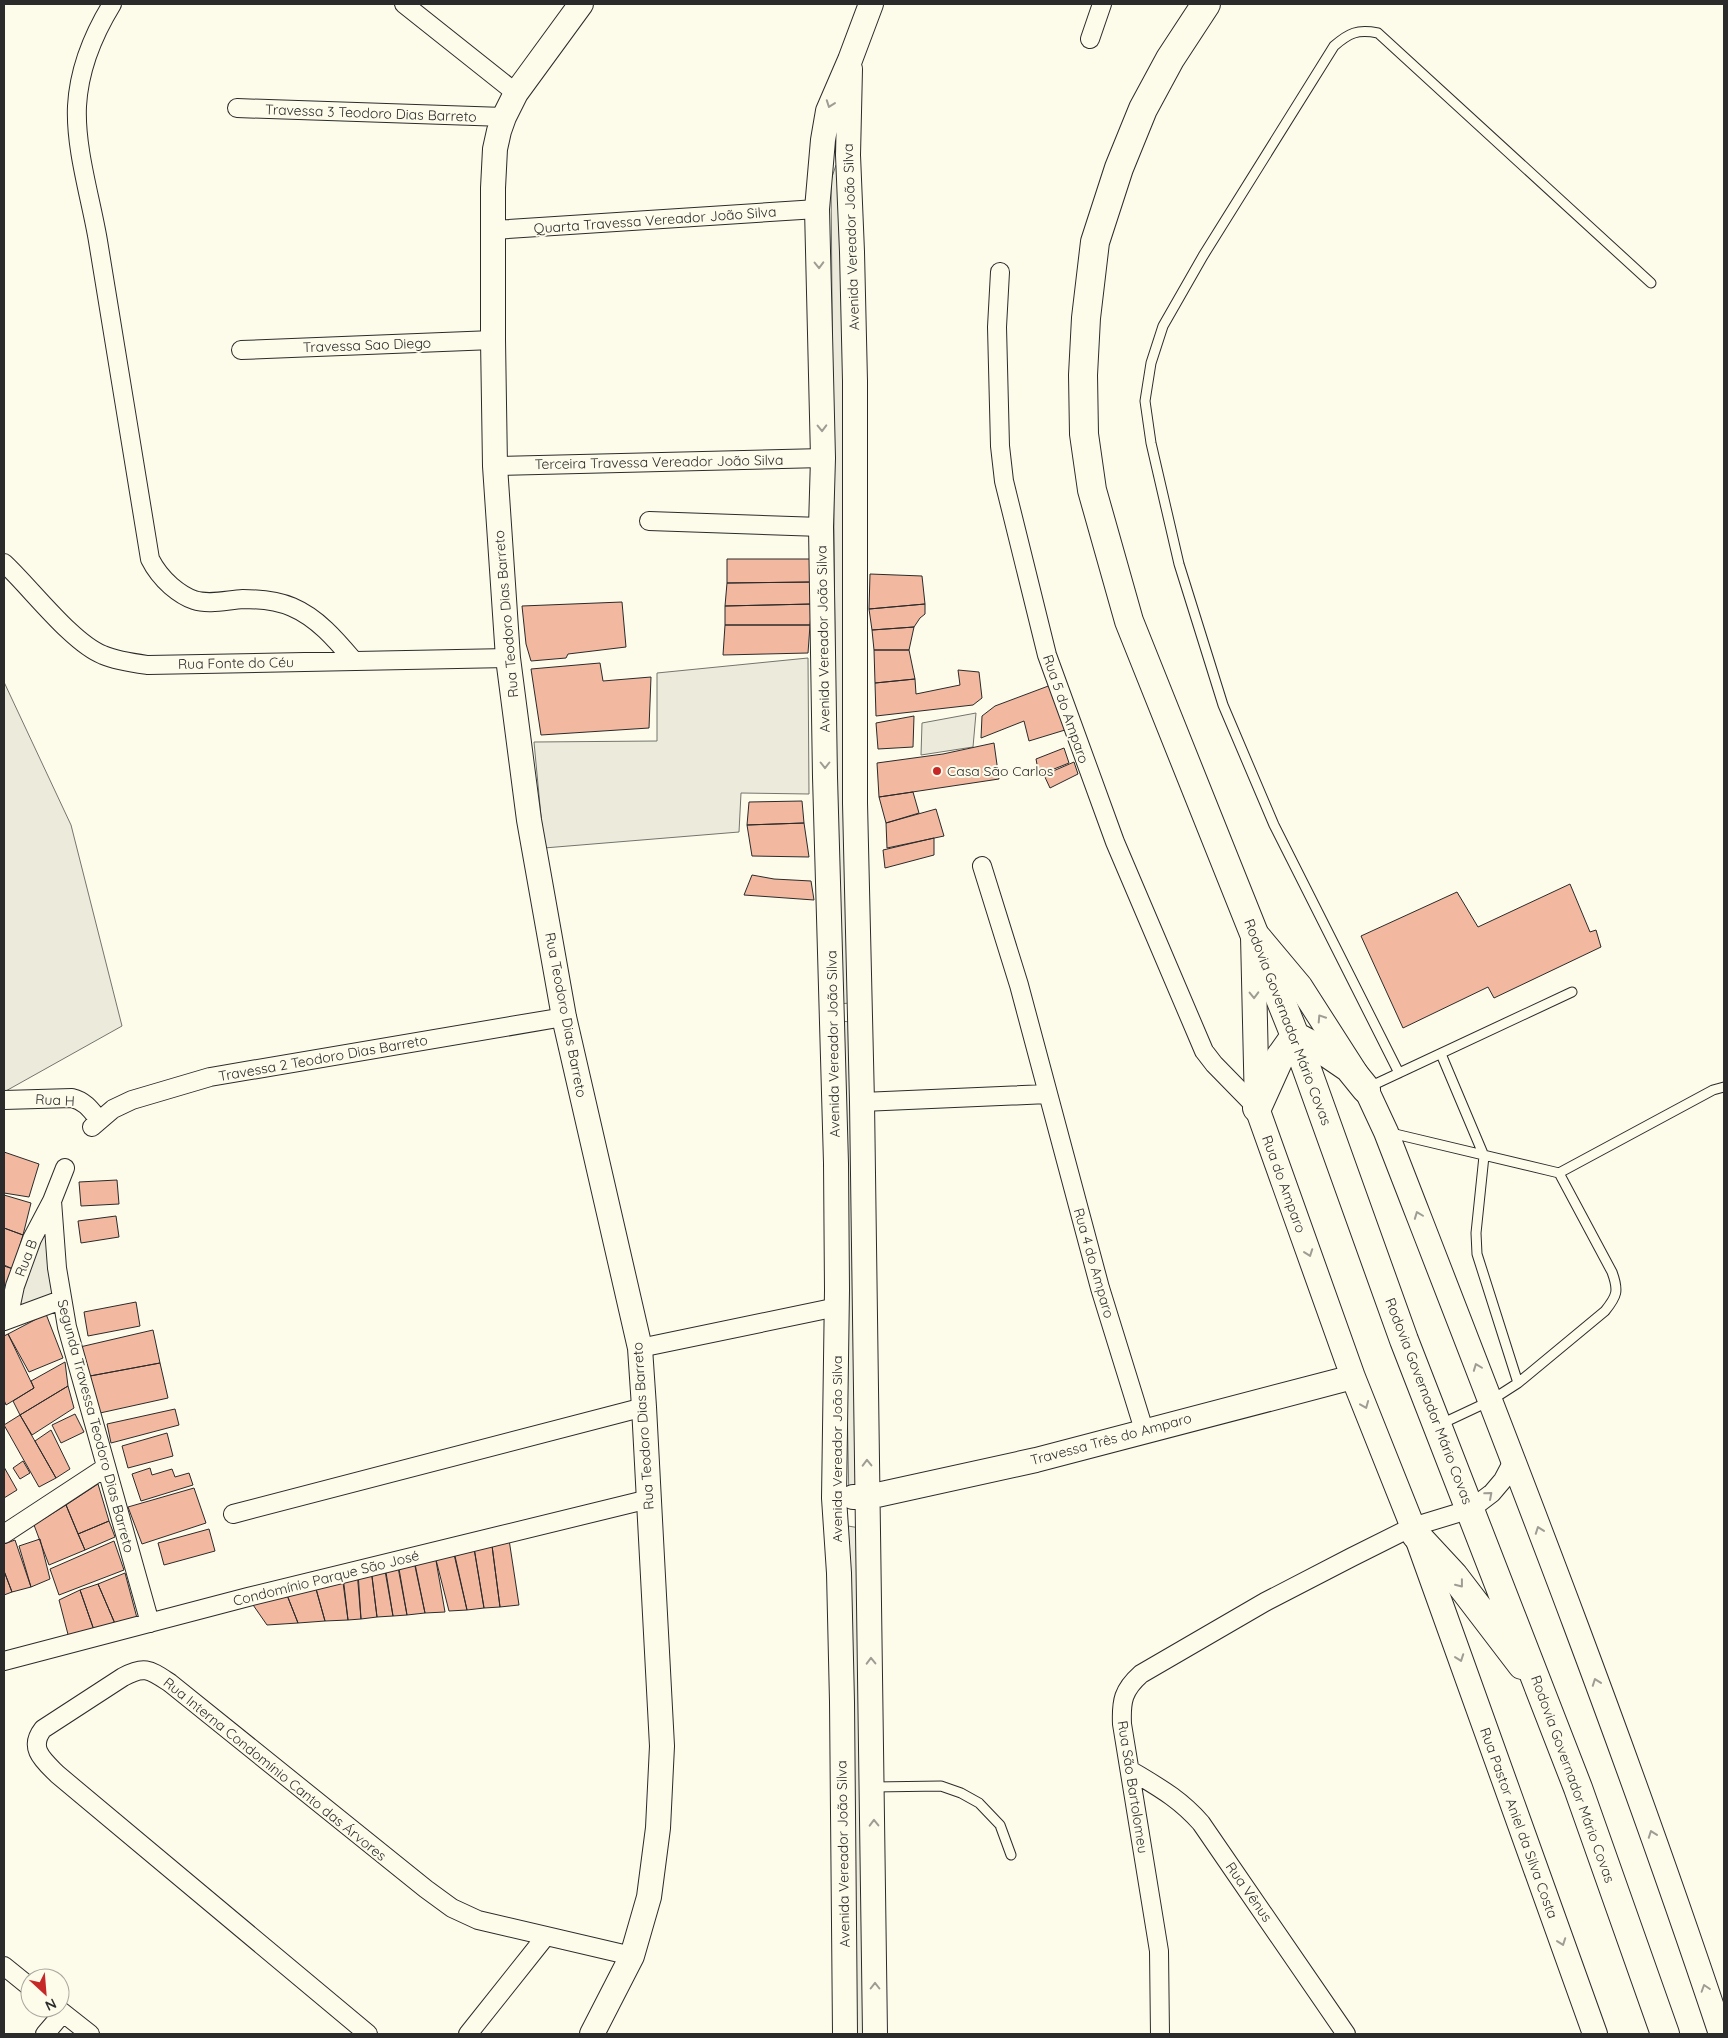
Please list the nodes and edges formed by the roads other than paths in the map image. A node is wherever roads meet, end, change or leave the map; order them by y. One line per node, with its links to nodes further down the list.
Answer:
1 (112, 4): 24 (street)
2 (404, 4): 9 (street)
3 (581, 4): 9 (street, Rua Teodoro Dias Barreto)
4 (871, 4): 8 (street, Avenida Vereador João Silva)
5 (1102, 4): 7 (street)
6 (1206, 4): 26 (highway, Rodovia Governador Mário Covas)
7 (1090, 39)
8 (850, 60): 12 (street, Avenida Vereador João Silva, one-way to 12); 29 (street, Avenida Vereador João Silva)
9 (516, 93): 11 (street, Rua Teodoro Dias Barreto)
10 (238, 108): 11 (street, Travessa 3 Teodoro Dias Barreto)
11 (504, 117): 13 (street, Rua Teodoro Dias Barreto)
12 (817, 209): 13 (street, Quarta Travessa Vereador João Silva); 18 (street, Avenida Vereador João Silva, one-way to 18)
13 (493, 230): 16 (street, Rua Teodoro Dias Barreto)
14 (1000, 272): 39 (street, Rua 5 do Amparo)
15 (1651, 283): 33 (lane)
16 (493, 340): 17 (street, Travessa Sao Diego); 19 (street, Rua Teodoro Dias Barreto)
17 (241, 350)
18 (823, 458): 19 (street, Terceira Travessa Vereador João Silva); 21 (street, Avenida Vereador João Silva)
19 (495, 466): 23 (street, Rua Teodoro Dias Barreto)
20 (649, 521): 21 (street)
21 (821, 527): 30 (street, Avenida Vereador João Silva, one-way to 30)
22 (4, 562): 24 (street, Rua Fonte do Céu)
23 (508, 658): 24 (street, Rua Fonte do Céu); 28 (street, Rua Teodoro Dias Barreto)
24 (354, 662)
25 (982, 866): 36 (street, Rua 4 do Amparo)
26 (1252, 929): 31 (highway, Rodovia Governador Mário Covas); 35 (street, one-way to 26); 39 (street, Rua do Amparo, one-way to 39)
27 (1572, 992): 32 (lane)
28 (564, 1017): 40 (street, Travessa 2 Teodoro Dias Barreto); 50 (street, Rua Teodoro Dias Barreto)
29 (861, 1024): 30 (street); 38 (street, Avenida Vereador João Silva)
30 (833, 1026): 47 (street, Avenida Vereador João Silva)
31 (1295, 1036): 35 (highway); 39 (highway); 55 (highway, Rodovia Governador Mário Covas)
32 (1440, 1054): 33 (lane); 42 (lane)
33 (1399, 1073): 35 (lane)
34 (1724, 1087): 44 (lane)
35 (1366, 1089): 41 (street)
36 (1048, 1094): 38 (street); 56 (street, Rua 4 do Amparo)
37 (4, 1100): 40 (street, Rua H)
38 (862, 1102): 46 (street, Avenida Vereador João Silva)
39 (1257, 1108): 51 (street, Rua do Amparo, one-way to 51)
40 (95, 1123)
41 (1386, 1132): 42 (lane); 53 (street, one-way to 41)
42 (1484, 1156): 44 (lane); 52 (lane)
43 (65, 1168): 45 (street, Segunda Travessa Teodoro Dias Barreto)
44 (1558, 1173): 52 (lane)
45 (52, 1201): 48 (street, Segunda Travessa Teodoro Dias Barreto); 49 (street, Rua B)
46 (865, 1290): 47 (street); 59 (street, Avenida Vereador João Silva, one-way to 46)
47 (837, 1299): 50 (street); 60 (street, Avenida Vereador João Silva)
48 (61, 1300): 49 (street); 58 (street, Segunda Travessa Teodoro Dias Barreto)
49 (6, 1320)
50 (640, 1348): 54 (street, Rua Teodoro Dias Barreto)
51 (1353, 1377): 56 (street, Travessa Três do Amparo); 64 (street, Rua do Amparo, one-way to 64)
52 (1518, 1383): 53 (lane)
53 (1490, 1401): 55 (lane); 57 (street)
54 (644, 1407): 61 (street, Rua Teodoro Dias Barreto); 63 (street)
55 (1438, 1425): 62 (highway, Rodovia Governador Mário Covas)
56 (1144, 1430): 59 (street, Travessa Três do Amparo)
57 (1513, 1461): 62 (street, one-way to 57); 90 (street, one-way to 57)
58 (106, 1467): 65 (street); 67 (street, Segunda Travessa Teodoro Dias Barreto)
59 (868, 1496): 60 (street, Travessa Três do Amparo); 71 (street, Avenida Vereador João Silva, one-way to 59)
60 (834, 1498): 84 (street, Avenida Vereador João Silva)
61 (649, 1500): 67 (street, Condomínio Parque São José); 74 (street, Rua Teodoro Dias Barreto)
62 (1471, 1509): 64 (street, Rua São Bartolomeu); 69 (highway, Rodovia Governador Mário Covas)
63 (233, 1514)
64 (1414, 1531): 66 (street, Rua do Amparo); 69 (highway, one-way to 69); 70 (street, Rua São Bartolomeu)
65 (4, 1534)
66 (1443, 1612): 88 (street, Rua Pastor Aniel da Silva Costa, one-way to 88)
67 (150, 1623): 68 (street, Condomínio Parque São José)
68 (4, 1661)
69 (1540, 1689): 89 (highway, Rodovia Governador Mário Covas)
70 (1130, 1770): 86 (street, Rua São Bartolomeu); 87 (street, Rua Vênus)
71 (873, 1787): 72 (lane); 85 (street, Avenida Vereador João Silva, one-way to 71)
72 (1011, 1855)
73 (546, 1936): 74 (street, Rua Interna Condomínio Canto das Árvores); 81 (street, Rua Interna Condomínio Canto das Árvores); 82 (street)
74 (632, 1956): 83 (street, Rua Teodoro Dias Barreto)
75 (4, 1966): 76 (street)
76 (20, 1979)
77 (55, 2018): 79 (street)
78 (69, 2018): 80 (street)
79 (45, 2034)
80 (90, 2034)
81 (368, 2034)
82 (468, 2034)
83 (592, 2034)
84 (845, 2034)
85 (875, 2034)
86 (1160, 2034)
87 (1346, 2034)
88 (1595, 2034)
89 (1665, 2034)
90 (1721, 2034)

